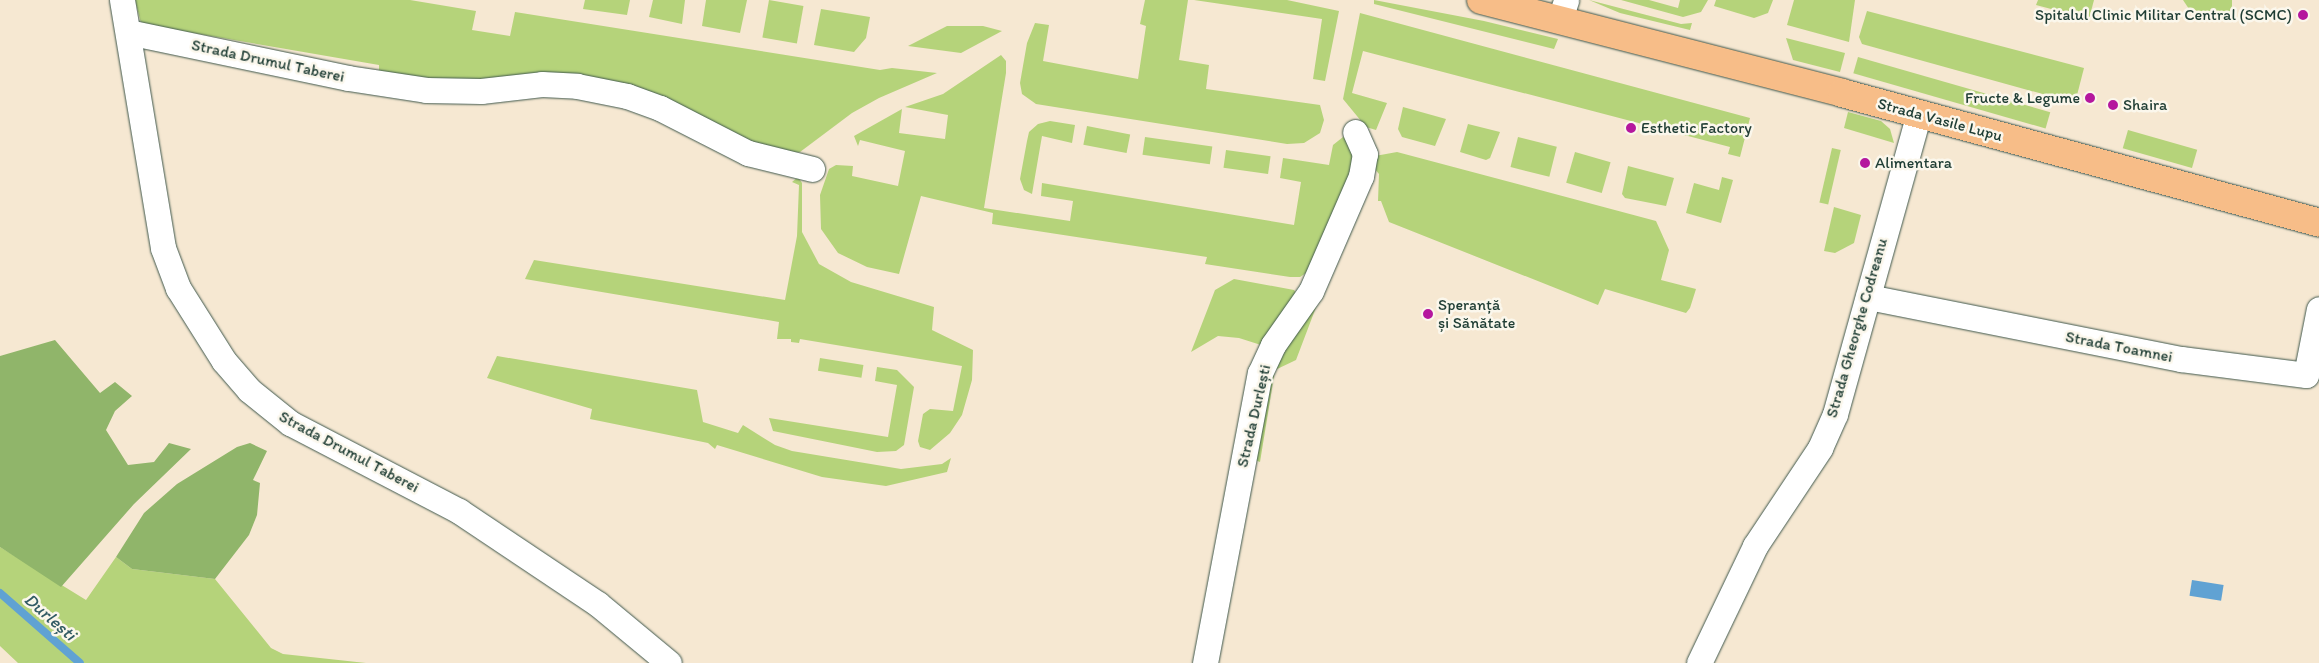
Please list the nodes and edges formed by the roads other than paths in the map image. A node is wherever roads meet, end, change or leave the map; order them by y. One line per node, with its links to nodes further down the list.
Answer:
1 (122, 0): 4 (street, Strada Drumul Taberei)
2 (1481, 0): 3 (main road, Strada Vasile Lupu)
3 (1563, 9): 5 (main road, Strada Vasile Lupu)
4 (128, 32): 7 (street, Strada Drumul Taberei); 11 (street, Strada Drumul Taberei)
5 (1919, 114): 8 (main road, Strada Vasile Lupu); 9 (street, Strada Gheorghe Codreanu)
6 (1355, 132): 12 (street, Strada Durlești)
7 (812, 170)
8 (2319, 223)
9 (1868, 297): 10 (street, Strada Toamnei); 13 (street, Strada Gheorghe Codreanu)
10 (2319, 309)
11 (669, 663)
12 (1205, 663)
13 (1699, 663)

